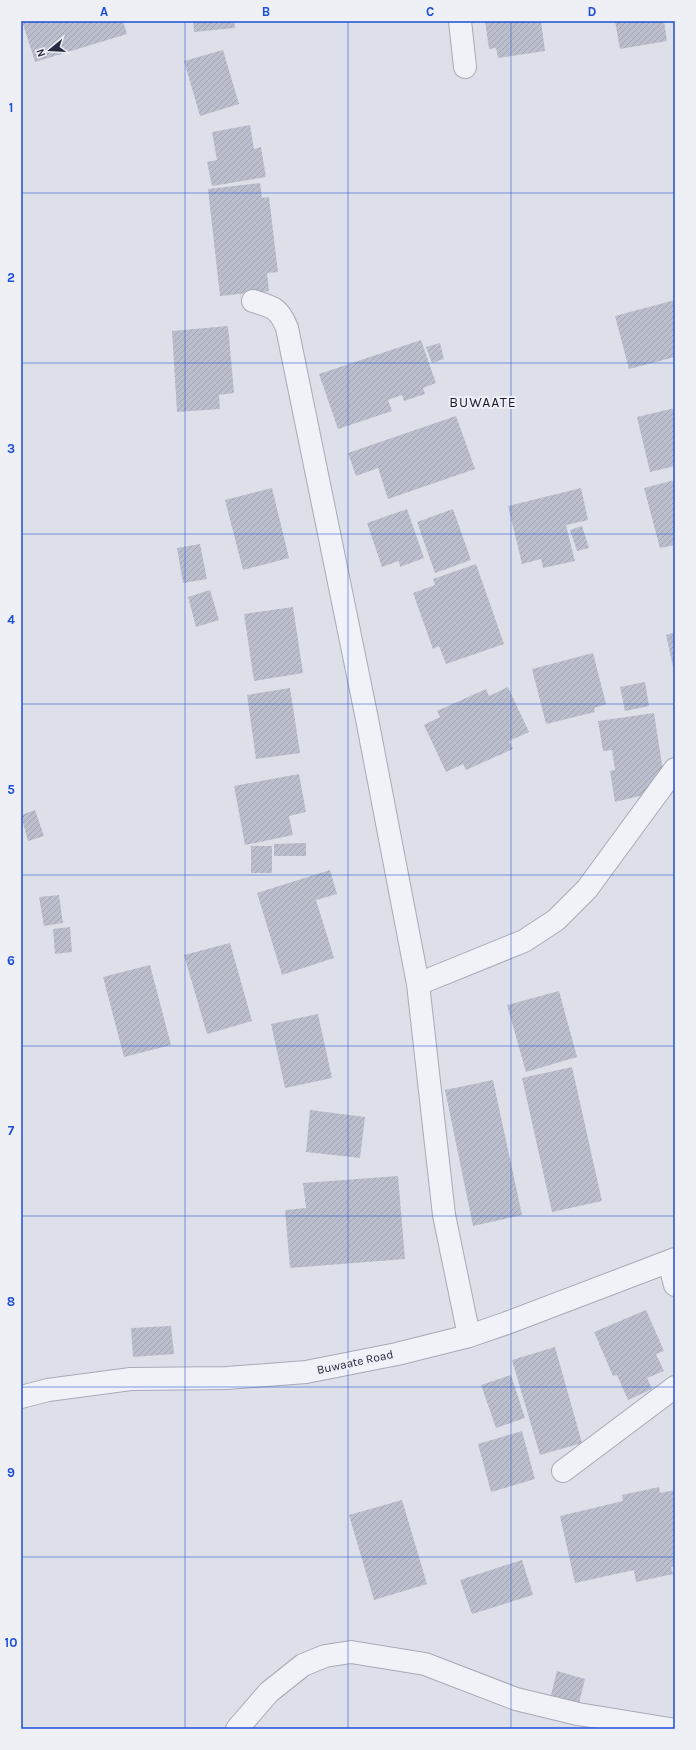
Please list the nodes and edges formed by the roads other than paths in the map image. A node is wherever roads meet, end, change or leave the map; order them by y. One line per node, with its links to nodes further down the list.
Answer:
1 (460, 21): 2 (street)
2 (465, 67)
3 (253, 302): 5 (street)
4 (675, 769): 5 (street)
5 (418, 984): 8 (street)
6 (672, 1261): 7 (street); 8 (street, Buwaate Road)
7 (675, 1285)
8 (469, 1336): 10 (street, Buwaate Road)
9 (675, 1387): 11 (street)
10 (21, 1397)
11 (563, 1472)
12 (237, 1729): 13 (street)
13 (670, 1729)

